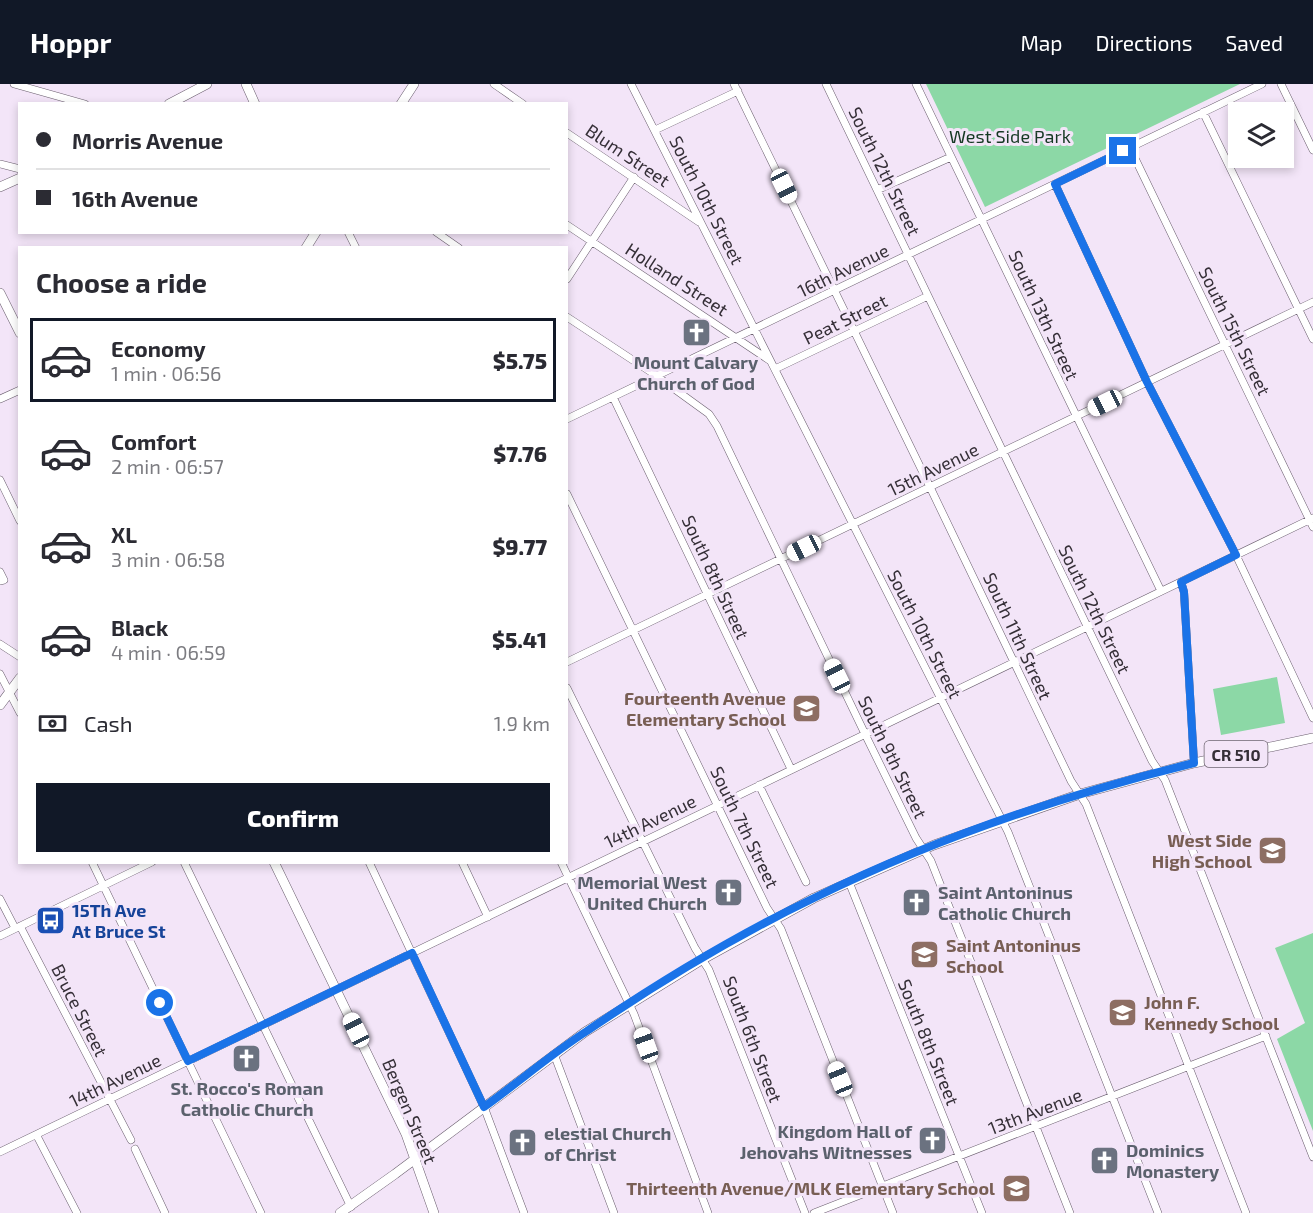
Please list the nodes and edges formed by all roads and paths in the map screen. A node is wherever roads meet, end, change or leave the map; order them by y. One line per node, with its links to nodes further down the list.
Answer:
1 (14, 84): 12 (street)
2 (207, 84): 13 (main road)
3 (246, 84): 14 (main road)
4 (414, 84): 15 (main road)
5 (631, 84): 18 (street, South 10th Street)
6 (826, 84): 29 (street, South 12th Street)
7 (916, 84): 22 (street, South 13th Street)
8 (1262, 84): 17 (street, 16th Avenue)
9 (1281, 84): 21 (street)
10 (499, 86): 16 (street)
11 (736, 88): 18 (street); 38 (street, South 11th Street)
12 (78, 102)
13 (173, 102)
14 (254, 102)
15 (402, 102)
16 (520, 102)
17 (1203, 112): 20 (street, 16th Avenue); 42 (street)
18 (655, 130): 31 (street, South 10th Street)
19 (568, 134): 25 (street, Blum Street)
20 (1130, 148): 27 (street, 16th Avenue); 49 (street, South 15th Street)
21 (1313, 150)
22 (951, 157): 29 (street); 30 (street, South 13th Street)
23 (0, 164): 24 (street)
24 (18, 168)
25 (634, 177): 31 (street, Blum Street); 34 (street)
26 (18, 179): 28 (main road)
27 (1055, 184): 30 (street, 16th Avenue); 53 (street)
28 (0, 187)
29 (877, 190): 36 (street, South 12th Street)
30 (982, 219): 36 (street, 16th Avenue); 57 (street, South 13th Street)
31 (701, 223): 45 (street, South 10th Street)
32 (568, 226): 34 (street, Holland Street)
33 (440, 234): 35 (street)
34 (592, 241): 37 (street); 47 (street, Holland Street)
35 (456, 246)
36 (908, 255): 38 (street, 16th Avenue); 40 (street, South 12th Street)
37 (568, 277)
38 (835, 291): 45 (street, 16th Avenue); 46 (street, South 11th Street)
39 (0, 293): 44 (main road)
40 (928, 296): 46 (street, Peat Street); 59 (street, South 12th Street)
41 (1313, 302): 42 (street, 15th Avenue)
42 (1299, 309): 48 (street); 49 (street, 15th Avenue)
43 (568, 319): 52 (street, South 9th Street)
44 (18, 329)
45 (754, 329): 47 (street, 16th Avenue); 50 (street, South 10th Street)
46 (854, 331): 51 (street, Peat Street); 61 (street, South 11th Street)
47 (738, 337): 50 (street, Holland Street); 52 (street, 16th Avenue)
48 (1313, 339)
49 (1225, 345): 53 (street, 15th Avenue); 64 (street, South 15th Street)
50 (770, 361): 51 (street, South 10th Street)
51 (775, 369): 65 (street, South 10th Street)
52 (657, 376): 55 (street, 16th Avenue); 67 (street, South 9th Street)
53 (1147, 382): 57 (street, 15th Avenue); 66 (street)
54 (18, 391): 56 (street)
55 (614, 397): 58 (street, 16th Avenue); 70 (street, South 8th Street)
56 (0, 399)
57 (1076, 417): 59 (street, 15th Avenue); 69 (street, South 13th Street)
58 (568, 419)
59 (1003, 452): 61 (street, 15th Avenue); 71 (street, South 12th Street)
60 (0, 480): 63 (street)
61 (930, 487): 65 (street, 15th Avenue); 76 (street, South 11th Street)
62 (568, 496): 72 (street, South 7th Street)
63 (18, 517)
64 (1312, 522): 66 (street, 14th Avenue)
65 (853, 524): 67 (street, 15th Avenue); 82 (street, South 10th Street)
66 (1236, 555): 68 (street, 14th Avenue); 85 (street)
67 (781, 559): 70 (street, 15th Avenue); 86 (street, South 9th Street)
68 (1181, 582): 69 (street, 14th Avenue); 88 (street)
69 (1161, 591): 71 (street, 14th Avenue)
70 (708, 594): 72 (street, 15th Avenue); 89 (street, South 8th Street)
71 (1087, 627): 76 (street, 14th Avenue); 90 (street, South 12th Street)
72 (633, 631): 75 (street, 15th Avenue); 93 (street, South 7th Street)
73 (0, 644): 74 (street)
74 (18, 656)
75 (568, 662)
76 (1014, 662): 82 (street, 14th Avenue); 92 (street, South 11th Street)
77 (0, 674): 81 (street)
78 (18, 681): 81 (main road)
79 (18, 687): 81 (street)
80 (568, 690): 95 (street, South 6th Street)
81 (9, 692): 83 (main road); 84 (street)
82 (940, 698): 86 (street, 14th Avenue); 94 (street, South 10th Street)
83 (0, 705)
84 (18, 709)
85 (1313, 718)
86 (865, 734): 89 (street, 14th Avenue); 96 (street, South 9th Street)
87 (1313, 738): 88 (main road, CR 510)
88 (1194, 763): 90 (main road, CR 510)
89 (791, 769): 91 (street, 14th Avenue)
90 (1160, 772): 92 (main road, CR 510); 118 (street, South 12th Street)
91 (759, 785): 93 (street, 14th Avenue); 105 (street)
92 (1080, 794): 94 (main road, CR 510); 121 (street, South 11th Street)
93 (717, 805): 95 (street, 14th Avenue); 110 (street, South 7th Street)
94 (1002, 820): 96 (main road, CR 510); 122 (street, South 10th Street)
95 (642, 842): 104 (street, 14th Avenue); 114 (street, South 6th Street)
96 (924, 849): 106 (main road, CR 510); 125 (street, South 9th Street)
97 (93, 864): 107 (street)
98 (148, 864): 107 (street)
99 (185, 864): 117 (street)
100 (275, 864): 115 (main road, Bergen Street)
101 (370, 864): 113 (street)
102 (463, 864): 109 (street)
103 (562, 864): 104 (street)
104 (568, 877): 109 (street, 14th Avenue); 116 (street)
105 (806, 882)
106 (849, 882): 110 (main road, CR 510); 130 (street, South 8th Street)
107 (103, 886): 111 (street); 120 (street)
108 (0, 899): 111 (street, Bruce Street)
109 (488, 916): 113 (street, 14th Avenue)
110 (774, 918): 114 (main road, CR 510); 133 (street, South 7th Street)
111 (18, 927): 112 (street); 123 (street, Bruce Street)
112 (0, 936)
113 (412, 953): 115 (street, 14th Avenue); 124 (street)
114 (703, 958): 116 (main road, CR 510); 143 (street, South 6th Street)
115 (337, 989): 117 (street, 14th Avenue); 132 (main road, Bergen Street)
116 (630, 1003): 119 (main road, CR 510); 142 (street)
117 (262, 1024): 120 (street, 14th Avenue); 134 (street)
118 (1266, 1036): 121 (street, 13th Avenue); 131 (street, South 12th Street)
119 (554, 1054): 124 (main road, CR 510); 141 (street)
120 (188, 1061): 123 (street, 14th Avenue); 137 (street)
121 (1189, 1067): 122 (street, 13th Avenue); 149 (street, South 11th Street)
122 (1112, 1097): 125 (street, 13th Avenue); 148 (street, South 10th Street)
123 (109, 1098): 126 (street, 14th Avenue); 127 (street, Bruce Street)
124 (484, 1107): 132 (main road, CR 510); 140 (street)
125 (1036, 1126): 130 (street, 13th Avenue); 147 (street, South 9th Street)
126 (36, 1136): 129 (street, 14th Avenue); 135 (street)
127 (131, 1140)
128 (135, 1149): 136 (street)
129 (0, 1152)
130 (959, 1156): 133 (street, 13th Avenue); 146 (street, South 8th Street)
131 (1313, 1157)
132 (415, 1160): 134 (main road, CR 510); 139 (main road, Bergen Street)
133 (883, 1186): 144 (street, 13th Avenue); 145 (street, South 7th Street)
134 (351, 1207): 138 (main road, CR 510)
135 (76, 1213)
136 (165, 1213)
137 (261, 1213)
138 (340, 1213)
139 (434, 1213)
140 (524, 1213)
141 (614, 1213)
142 (708, 1213)
143 (805, 1213)
144 (814, 1213)
145 (893, 1213)
146 (982, 1213)
147 (1070, 1213)
148 (1158, 1213)
149 (1246, 1213)

